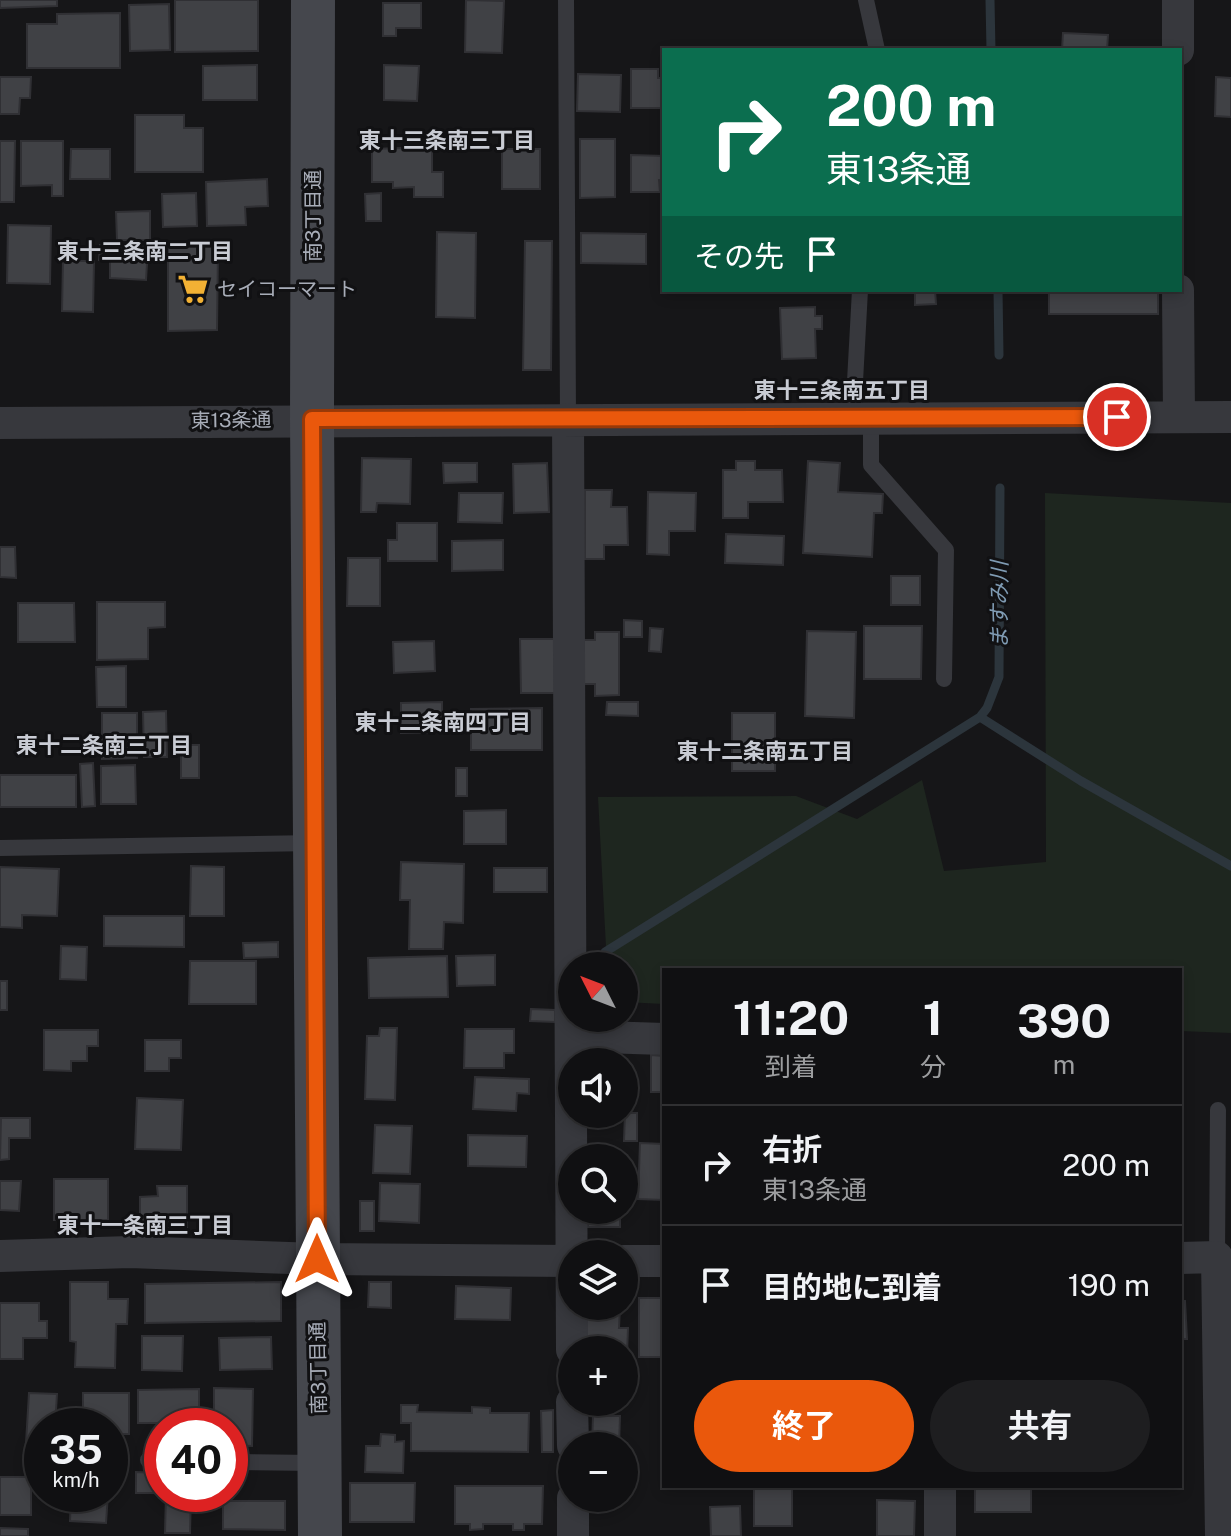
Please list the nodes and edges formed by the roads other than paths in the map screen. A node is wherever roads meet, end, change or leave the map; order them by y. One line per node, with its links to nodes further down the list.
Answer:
1 (313, 0): 12 (street, 南3丁目通)
2 (566, 0): 13 (lane)
3 (866, 0): 5 (lane)
4 (1178, 0): 6 (street)
5 (877, 48)
6 (1178, 48)
7 (860, 292): 11 (lane)
8 (1178, 292): 9 (street)
9 (1179, 417): 10 (street, 東13条通); 11 (street, 東13条通)
10 (1231, 417)
11 (862, 418): 13 (street, 東13条通); 15 (lane)
12 (312, 419): 13 (street, 東13条通); 14 (street, 東13条通); 16 (street, 南3丁目通)
13 (568, 419): 18 (street)
14 (0, 423)
15 (944, 679)
16 (316, 843): 17 (lane); 25 (street, 南3丁目通)
17 (0, 848)
18 (571, 1036): 19 (street); 21 (street)
19 (662, 1039)
20 (1218, 1110): 23 (lane)
21 (572, 1240)
22 (0, 1256): 25 (street)
23 (1217, 1257): 24 (street); 36 (street)
24 (1182, 1258)
25 (317, 1259): 26 (street); 30 (street, 南3丁目通)
26 (558, 1261)
27 (638, 1261): 28 (street)
28 (662, 1261)
29 (248, 1462): 30 (lane)
30 (319, 1464): 33 (street, 南3丁目通)
31 (940, 1488): 35 (street)
32 (573, 1512): 34 (street)
33 (320, 1536)
34 (573, 1536)
35 (940, 1536)
36 (1221, 1536)

